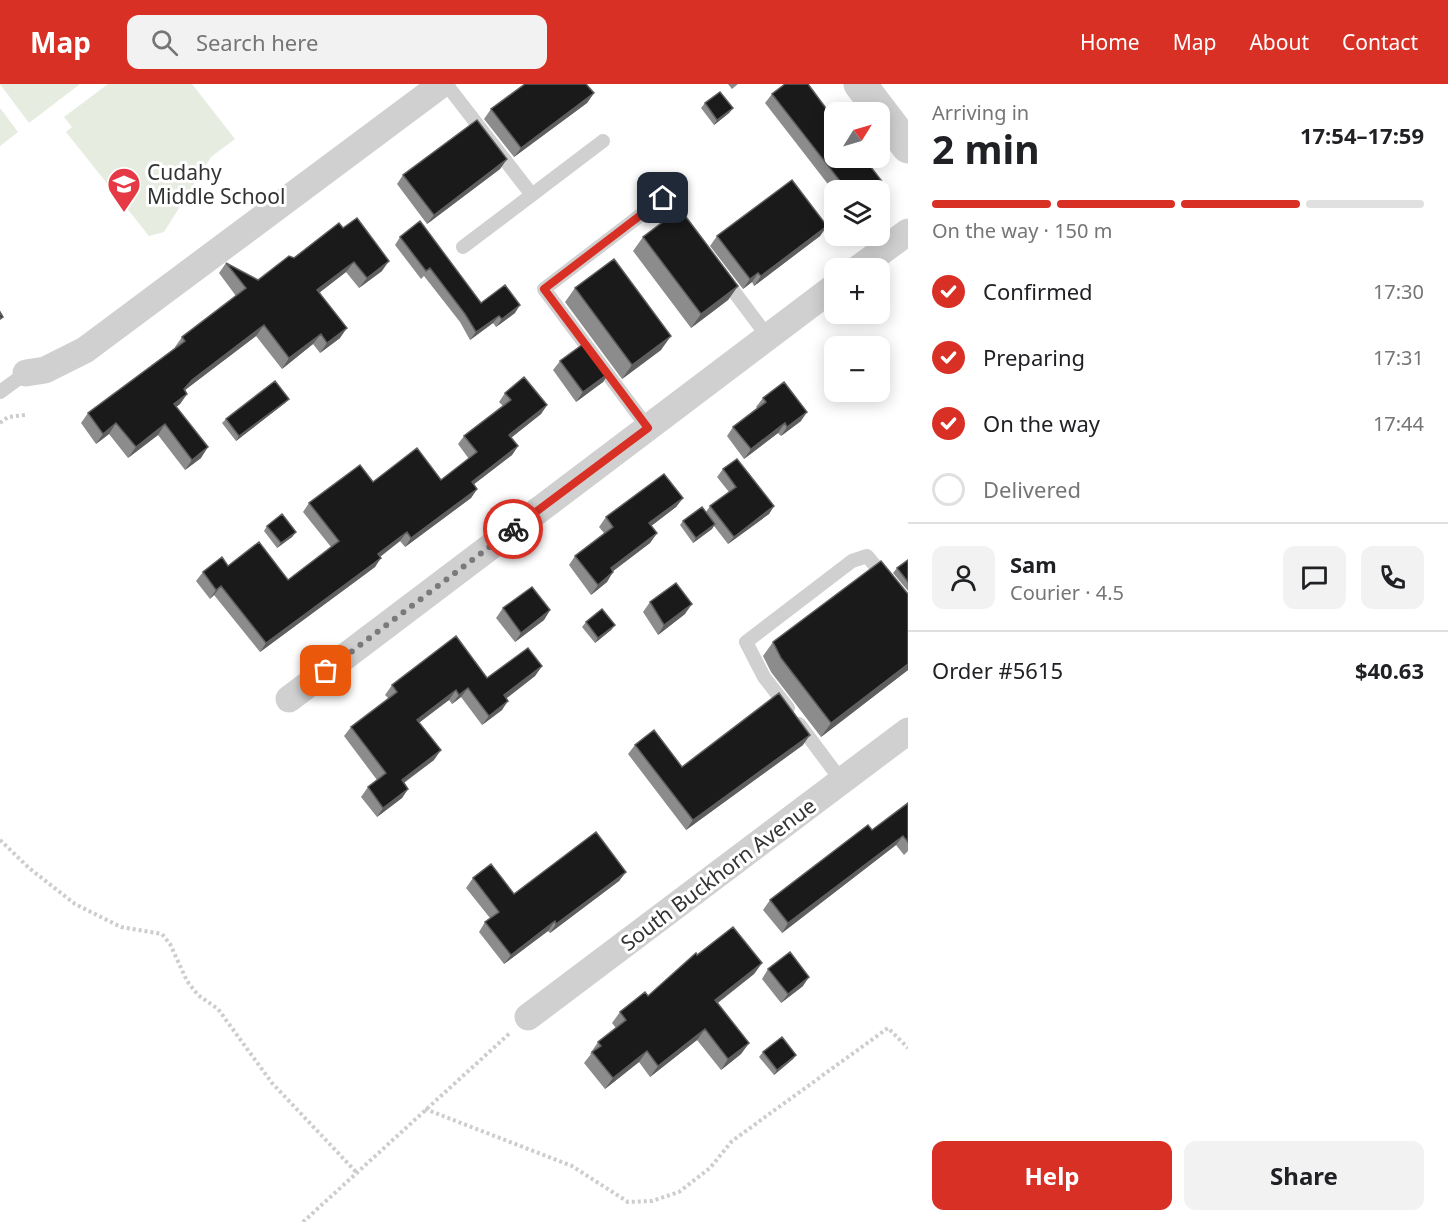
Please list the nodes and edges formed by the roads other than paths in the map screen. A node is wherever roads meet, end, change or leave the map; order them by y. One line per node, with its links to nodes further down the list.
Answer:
1 (442, 84): 14 (street)
2 (446, 84): 6 (lane)
3 (860, 84): 5 (street)
4 (603, 141): 6 (lane)
5 (908, 147)
6 (532, 195): 9 (lane)
7 (908, 232): 10 (street)
8 (691, 235): 16 (lane)
9 (463, 247)
10 (873, 258)
11 (712, 263): 13 (lane)
12 (824, 295): 13 (street)
13 (768, 337): 16 (street)
14 (26, 373): 15 (lane)
15 (0, 392)
16 (648, 428): 18 (street)
17 (908, 606): 20 (lane)
18 (289, 699)
19 (908, 731): 20 (street, South Buckhorn Avenue)
20 (841, 780): 21 (street, South Buckhorn Avenue)
21 (528, 1017)

